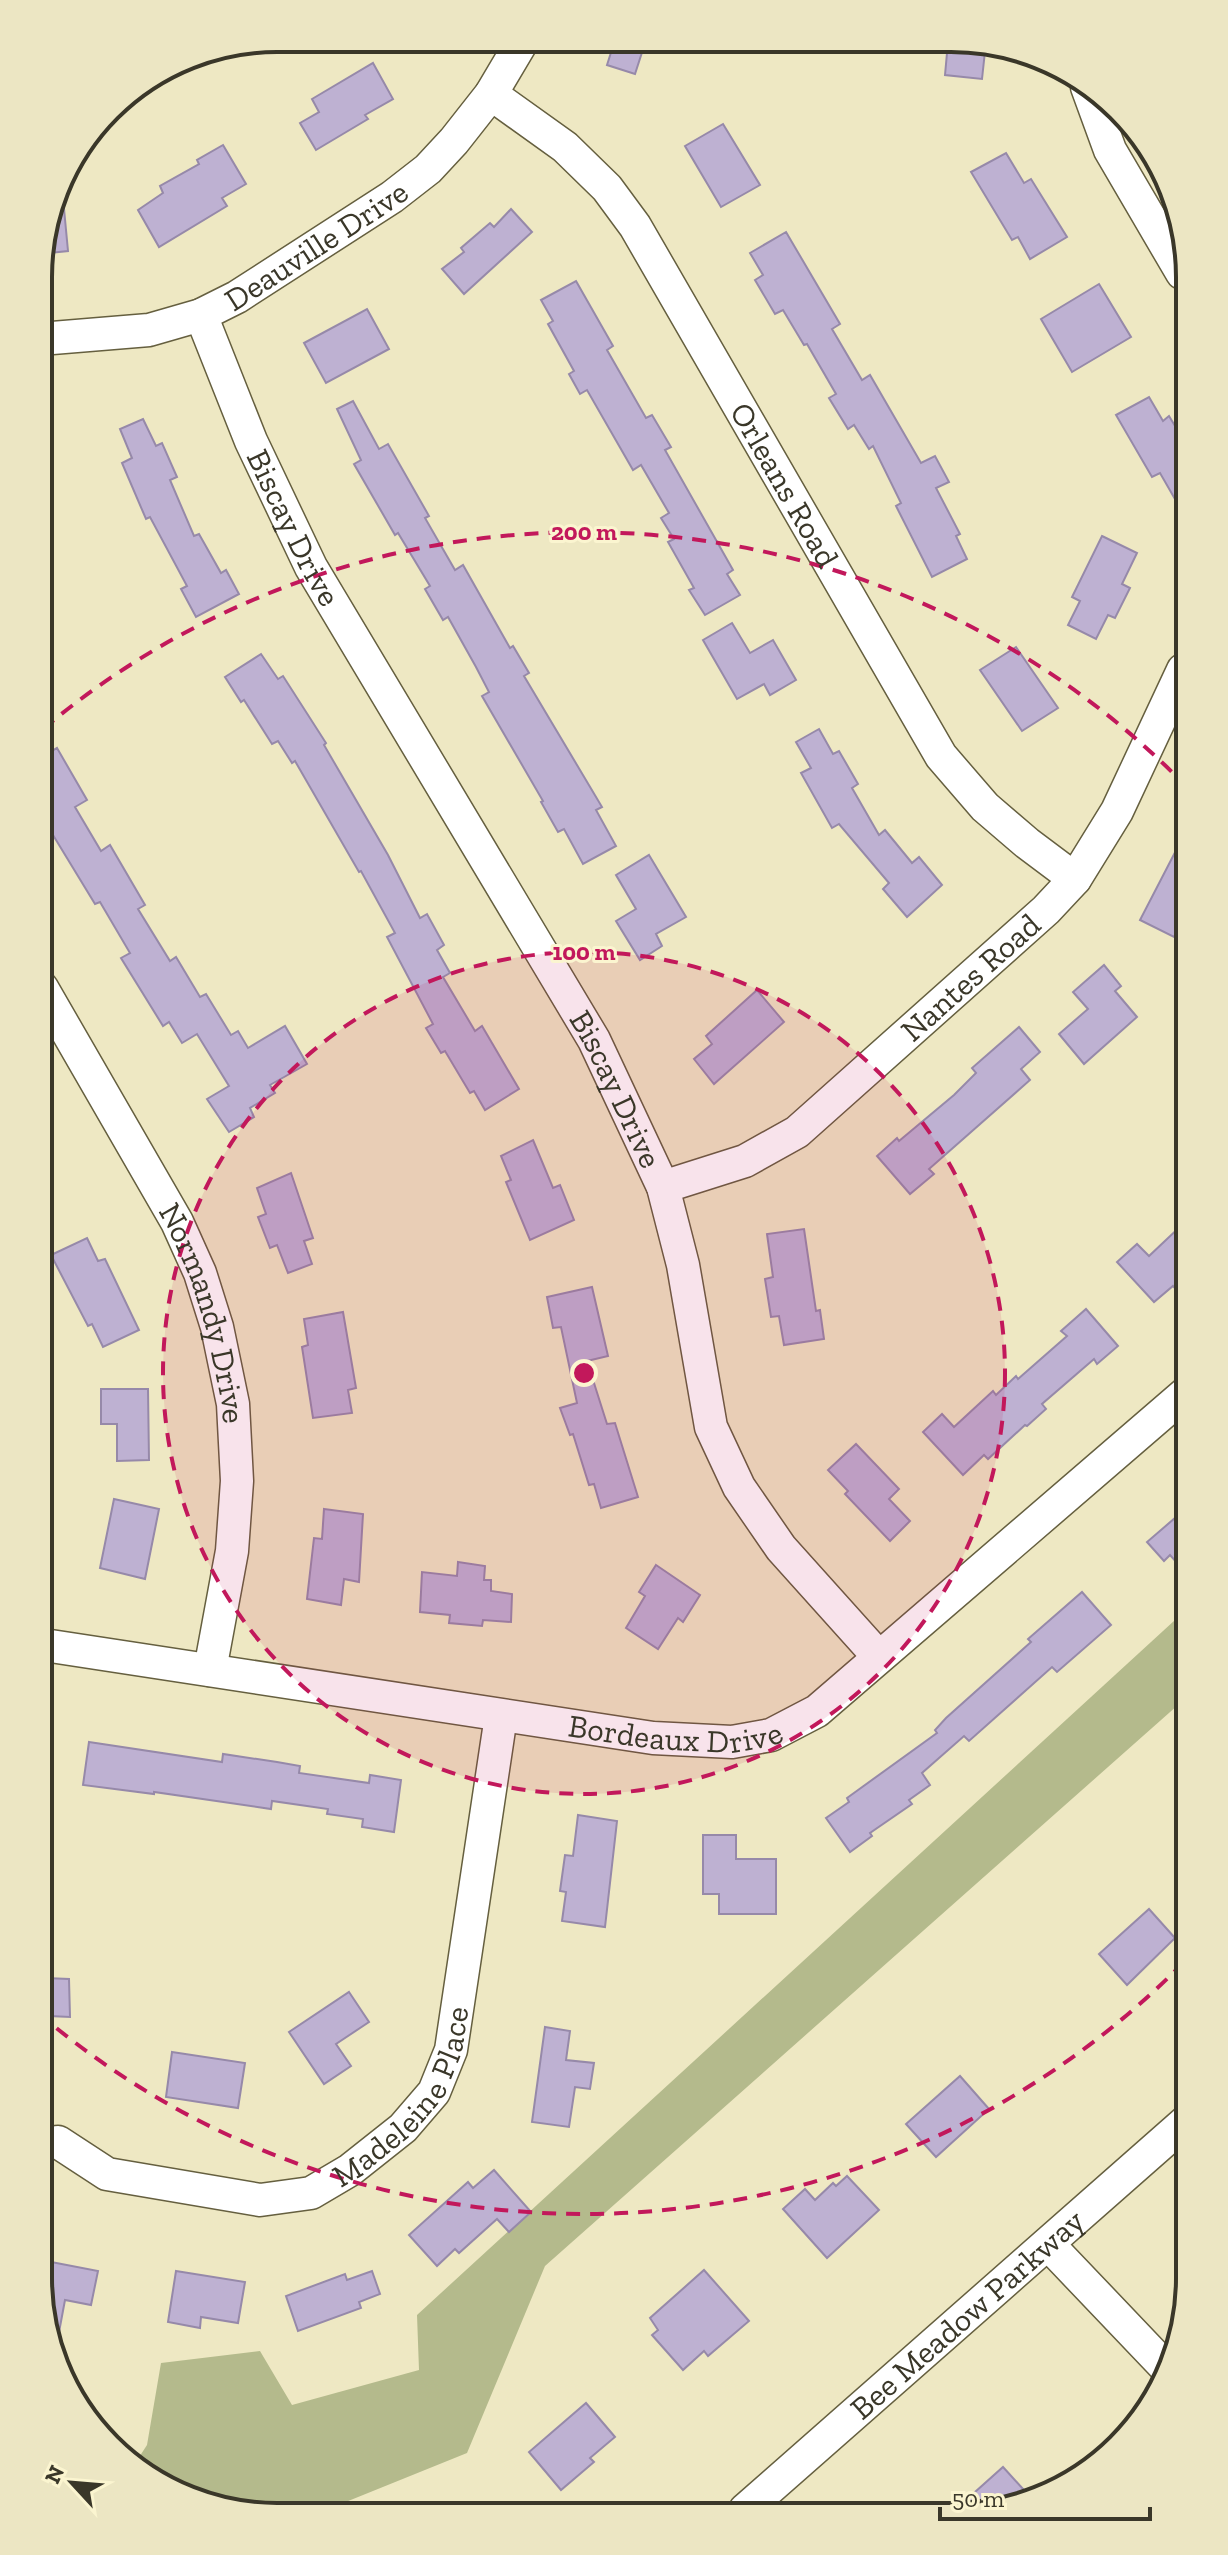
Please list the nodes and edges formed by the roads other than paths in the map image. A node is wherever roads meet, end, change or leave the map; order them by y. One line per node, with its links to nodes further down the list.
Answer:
1 (516, 52): 2 (street, Deauville Drive)
2 (491, 94): 5 (street, Deauville Drive); 8 (street, Orleans Road)
3 (1093, 102): 4 (street)
4 (1175, 261)
5 (201, 315): 6 (street, Deauville Drive); 10 (street, Biscay Drive)
6 (52, 338)
7 (1176, 685): 8 (street, Nantes Road)
8 (1075, 879): 10 (street, Nantes Road)
9 (52, 1005): 14 (street, Normandy Drive)
10 (663, 1187): 13 (street, Biscay Drive)
11 (1176, 1402): 13 (street, Bordeaux Drive)
12 (52, 1646): 14 (street, Bordeaux Drive)
13 (878, 1656): 15 (street, Bordeaux Drive)
14 (210, 1670): 15 (street, Bordeaux Drive)
15 (501, 1716): 17 (street, Madeleine Place)
16 (1176, 2131): 18 (street, Bee Meadow Parkway)
17 (58, 2142)
18 (1048, 2244): 19 (street); 20 (street, Bee Meadow Parkway)
19 (1160, 2361)
20 (753, 2503)

